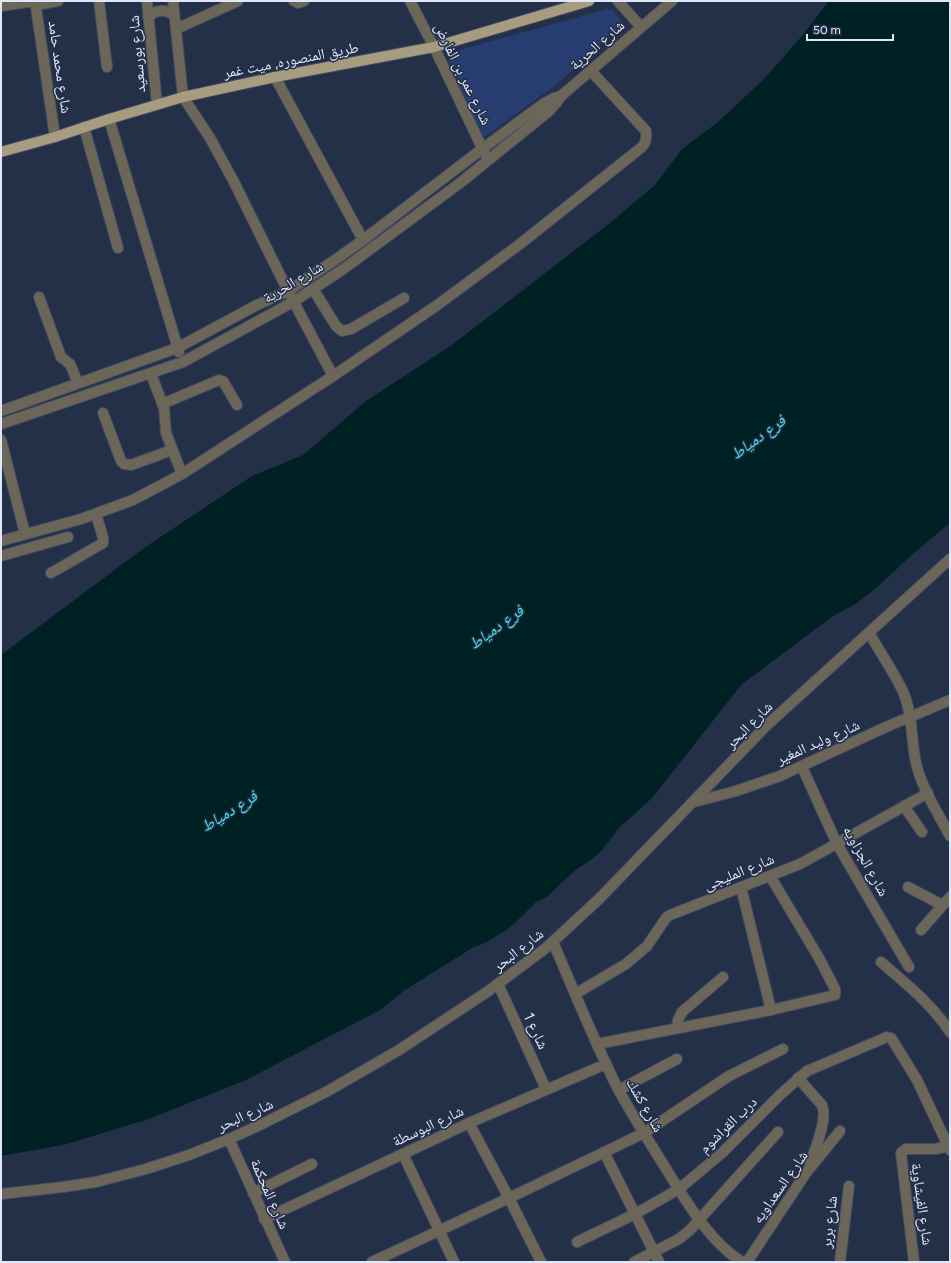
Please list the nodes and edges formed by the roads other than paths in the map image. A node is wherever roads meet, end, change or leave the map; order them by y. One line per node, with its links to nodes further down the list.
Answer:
1 (58, 1): 12 (street)
2 (99, 1): 19 (street)
3 (147, 1): 15 (street, شارع بورسعيد)
4 (173, 1): 14 (street)
5 (238, 1): 17 (street)
6 (294, 1): 7 (street)
7 (304, 1)
8 (410, 1): 18 (street, شارع عمر بن الفارض)
9 (589, 1): 18 (main road, طريق المنصوره, ميت غمر)
10 (618, 1): 16 (street)
11 (672, 1): 16 (street, شارع الحرية)
12 (35, 2): 13 (street); 27 (street, شارع محمد حامد)
13 (1, 6)
14 (174, 15): 15 (street); 17 (street)
15 (148, 17): 24 (street, شارع بورسعيد)
16 (641, 27): 20 (street, شارع الحرية)
17 (176, 29): 23 (street)
18 (434, 47): 21 (main road, طريق المنصوره, ميت غمر); 28 (street, شارع عمر بن الفارض)
19 (107, 67)
20 (590, 71): 22 (street, شارع الحرية); 45 (street)
21 (275, 77): 23 (main road, طريق المنصوره, ميت غمر); 31 (street)
22 (561, 96): 28 (street, شارع الحرية); 30 (street, شارع الحرية)
23 (183, 97): 24 (main road, طريق المنصوره, ميت غمر); 36 (street)
24 (157, 105): 25 (main road, طريق المنصوره, ميت غمر)
25 (109, 119): 26 (main road, طريق المنصوره, ميت غمر); 42 (street)
26 (84, 127): 27 (main road, طريق المنصوره, ميت غمر); 32 (street)
27 (54, 137): 29 (main road, طريق المنصوره, ميت غمر)
28 (482, 149): 30 (street, شارع عمر بن الفارض); 31 (street, شارع الحرية)
29 (1, 152)
30 (489, 160): 34 (street, شارع الحرية)
31 (363, 240): 33 (street, شارع الحرية)
32 (118, 248)
33 (335, 260): 34 (street); 36 (street, شارع الحرية)
34 (342, 270): 35 (street, شارع الحرية)
35 (313, 289): 38 (street); 39 (street, شارع الحرية)
36 (288, 291): 39 (street); 40 (street, شارع الحرية)
37 (39, 297): 46 (street)
38 (404, 298)
39 (293, 302): 41 (street, شارع الحرية); 45 (street)
40 (257, 305): 41 (street); 42 (street, شارع الحرية)
41 (264, 318): 43 (street, شارع الحرية)
42 (177, 348): 43 (street); 46 (street, شارع الحرية)
43 (183, 362): 44 (street, شارع الحرية)
44 (151, 374): 47 (street, شارع الحرية); 48 (street)
45 (333, 376): 55 (street)
46 (81, 382): 47 (street); 50 (street, شارع الحرية)
47 (88, 395): 52 (street, شارع الحرية)
48 (162, 404): 49 (street); 54 (street)
49 (237, 405)
50 (1, 411)
51 (103, 413): 54 (street)
52 (1, 424)
53 (1, 440): 57 (street)
54 (172, 450): 55 (street)
55 (182, 474): 56 (street)
56 (96, 514): 57 (street); 62 (street)
57 (25, 534): 59 (street)
58 (68, 537): 60 (street)
59 (1, 541)
60 (1, 556)
61 (950, 558): 63 (street, شارع البحر)
62 (51, 573)
63 (869, 633): 65 (street); 68 (street, شارع البحر)
64 (950, 700): 65 (street, شارع وليد المغير)
65 (910, 718): 66 (street, شارع وليد المغير); 67 (street)
66 (802, 767): 68 (street, شارع وليد المغير); 72 (street, شارع الجزاويه)
67 (928, 793): 69 (street, شارع المليجى); 71 (street)
68 (694, 802): 79 (street, شارع البحر)
69 (904, 806): 70 (street); 72 (street, شارع المليجى)
70 (922, 832)
71 (950, 836)
72 (837, 844): 73 (street, شارع المليجى); 81 (street, شارع الجزاويه)
73 (770, 876): 74 (street, شارع المليجى); 85 (street)
74 (741, 887): 84 (street, شارع المليجى); 85 (street)
75 (908, 887): 77 (street)
76 (950, 896): 77 (street)
77 (942, 905): 78 (street)
78 (922, 930)
79 (553, 942): 83 (street, شارع البحر); 84 (street, شارع كشك)
80 (880, 962): 87 (street)
81 (909, 967)
82 (722, 976): 86 (street)
83 (498, 984): 93 (street, شارع 1); 99 (street, شارع البحر)
84 (575, 994): 88 (street, شارع كشك)
85 (771, 1010): 86 (street)
86 (677, 1028): 88 (street)
87 (950, 1032)
88 (597, 1044): 91 (street, شارع كشك)
89 (783, 1049): 98 (street)
90 (677, 1059): 94 (street)
91 (606, 1064): 93 (street, شارع البوسطة); 94 (street, شارع كشك)
92 (798, 1078): 100 (street, درب القراشوم); 104 (street); 106 (street, درب القراشوم)
93 (546, 1089): 95 (street, شارع البوسطة)
94 (619, 1090): 98 (street, شارع كشك)
95 (469, 1123): 102 (street, شارع البوسطة); 109 (street)
96 (840, 1131): 104 (street, شارع السعداويه)
97 (778, 1132): 112 (street)
98 (644, 1133): 101 (street); 106 (street, شارع كشك)
99 (229, 1139): 107 (street, شارع المحكمة); 108 (street, شارع البحر)
100 (949, 1147): 125 (street, شارع الفيشاوية)
101 (604, 1152): 109 (street); 110 (street)
102 (404, 1154): 111 (street, شارع البوسطة); 113 (street)
103 (312, 1164): 107 (street)
104 (806, 1173): 123 (street, شارع السعداويه)
105 (849, 1186): 124 (street, شارع بربر)
106 (679, 1189): 110 (street, درب القراشوم); 112 (street, شارع كشك)
107 (253, 1193): 111 (street, شارع المحكمة)
108 (1, 1194)
109 (509, 1198): 113 (street); 119 (street)
110 (635, 1214): 114 (street, درب القراشوم); 115 (street)
111 (264, 1219): 116 (street, شارع المحكمة)
112 (700, 1220): 115 (street); 122 (street, شارع كشك)
113 (439, 1230): 117 (street); 118 (street)
114 (577, 1242)
115 (654, 1252): 120 (street); 121 (street)
116 (285, 1262)
117 (372, 1262)
118 (454, 1262)
119 (541, 1262)
120 (634, 1262)
121 (659, 1262)
122 (742, 1262)
123 (747, 1262)
124 (840, 1262)
125 (914, 1262)

